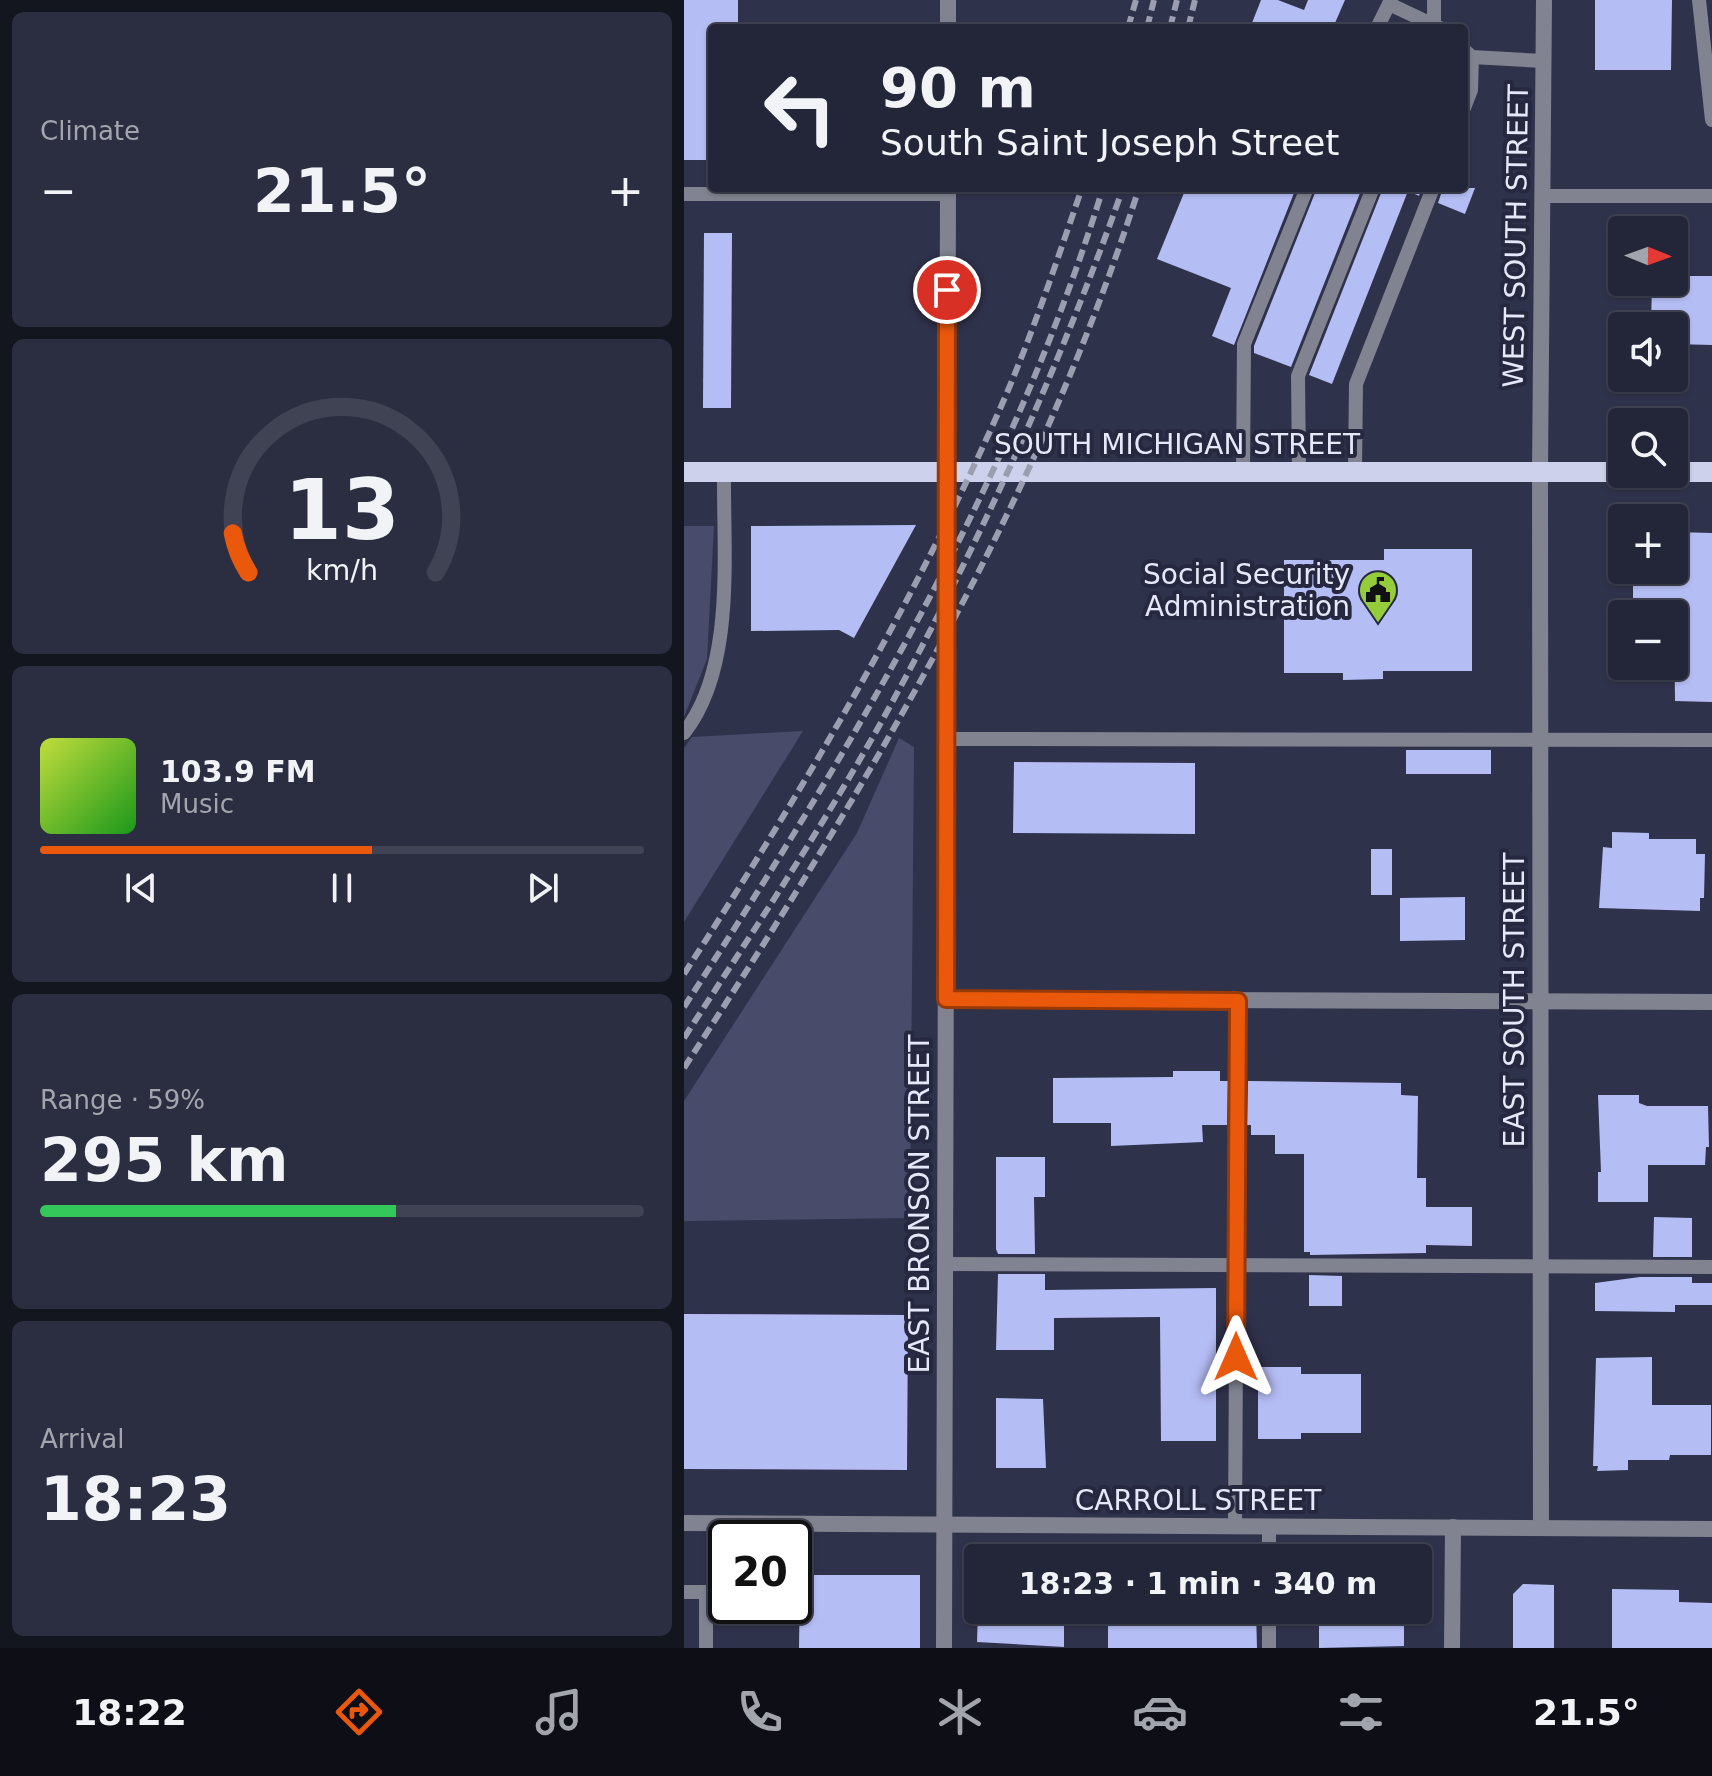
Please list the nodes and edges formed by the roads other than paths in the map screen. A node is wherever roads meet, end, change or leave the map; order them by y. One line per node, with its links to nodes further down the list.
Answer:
1 (948, 0): 7 (street)
2 (1434, 0): 10 (lane)
3 (1544, 0): 12 (street, WEST SOUTH STREET)
4 (1699, 0): 6 (lane)
5 (1390, 2): 8 (lane); 9 (lane)
6 (1707, 21): 14 (lane)
7 (948, 24)
8 (1379, 24)
9 (1430, 24)
10 (1436, 24)
11 (1468, 54): 12 (lane); 13 (lane)
12 (1544, 61): 21 (street, WEST SOUTH STREET)
13 (1468, 98)
14 (1712, 120)
15 (860, 192): 20 (lane)
16 (948, 192): 25 (street, EAST BRONSON STREET)
17 (1305, 192): 26 (lane)
18 (1371, 192): 27 (lane)
19 (1431, 192): 28 (lane)
20 (684, 194)
21 (1543, 196): 22 (lane); 29 (street, WEST SOUTH STREET)
22 (1712, 196)
23 (684, 472): 24 (main road, SOUTH MICHIGAN STREET)
24 (724, 472): 25 (main road, SOUTH MICHIGAN STREET); 33 (lane)
25 (947, 472): 26 (main road, SOUTH MICHIGAN STREET); 34 (street, EAST BRONSON STREET)
26 (1243, 472): 27 (main road, SOUTH MICHIGAN STREET)
27 (1299, 472): 28 (main road, SOUTH MICHIGAN STREET)
28 (1355, 472): 29 (main road, SOUTH MICHIGAN STREET)
29 (1540, 472): 30 (main road, SOUTH MICHIGAN STREET); 35 (street, EAST SOUTH STREET)
30 (1608, 472)
31 (1688, 472): 32 (main road)
32 (1712, 472)
33 (684, 733)
34 (946, 739): 35 (lane); 37 (street, EAST BRONSON STREET)
35 (1540, 740): 36 (lane); 40 (street, EAST SOUTH STREET)
36 (1712, 740)
37 (946, 999): 38 (street); 41 (street, EAST BRONSON STREET)
38 (1238, 1001): 40 (street); 42 (lane)
39 (1712, 1002): 40 (street)
40 (1541, 1003): 43 (street, EAST SOUTH STREET)
41 (945, 1264): 42 (lane); 46 (street, EAST BRONSON STREET)
42 (1236, 1264): 43 (lane); 47 (lane)
43 (1540, 1267): 44 (lane); 50 (street, EAST SOUTH STREET)
44 (1712, 1267)
45 (684, 1523): 46 (street, CARROLL STREET)
46 (945, 1525): 47 (street, CARROLL STREET); 56 (street, EAST BRONSON STREET)
47 (1235, 1526): 48 (street, CARROLL STREET)
48 (1269, 1526): 49 (street, CARROLL STREET); 52 (lane)
49 (1453, 1527): 50 (street, CARROLL STREET); 58 (street)
50 (1541, 1528): 51 (street, CARROLL STREET)
51 (1712, 1529)
52 (1269, 1544)
53 (684, 1592): 55 (lane)
54 (1269, 1624): 57 (lane)
55 (706, 1648)
56 (944, 1648)
57 (1269, 1648)
58 (1452, 1648)

